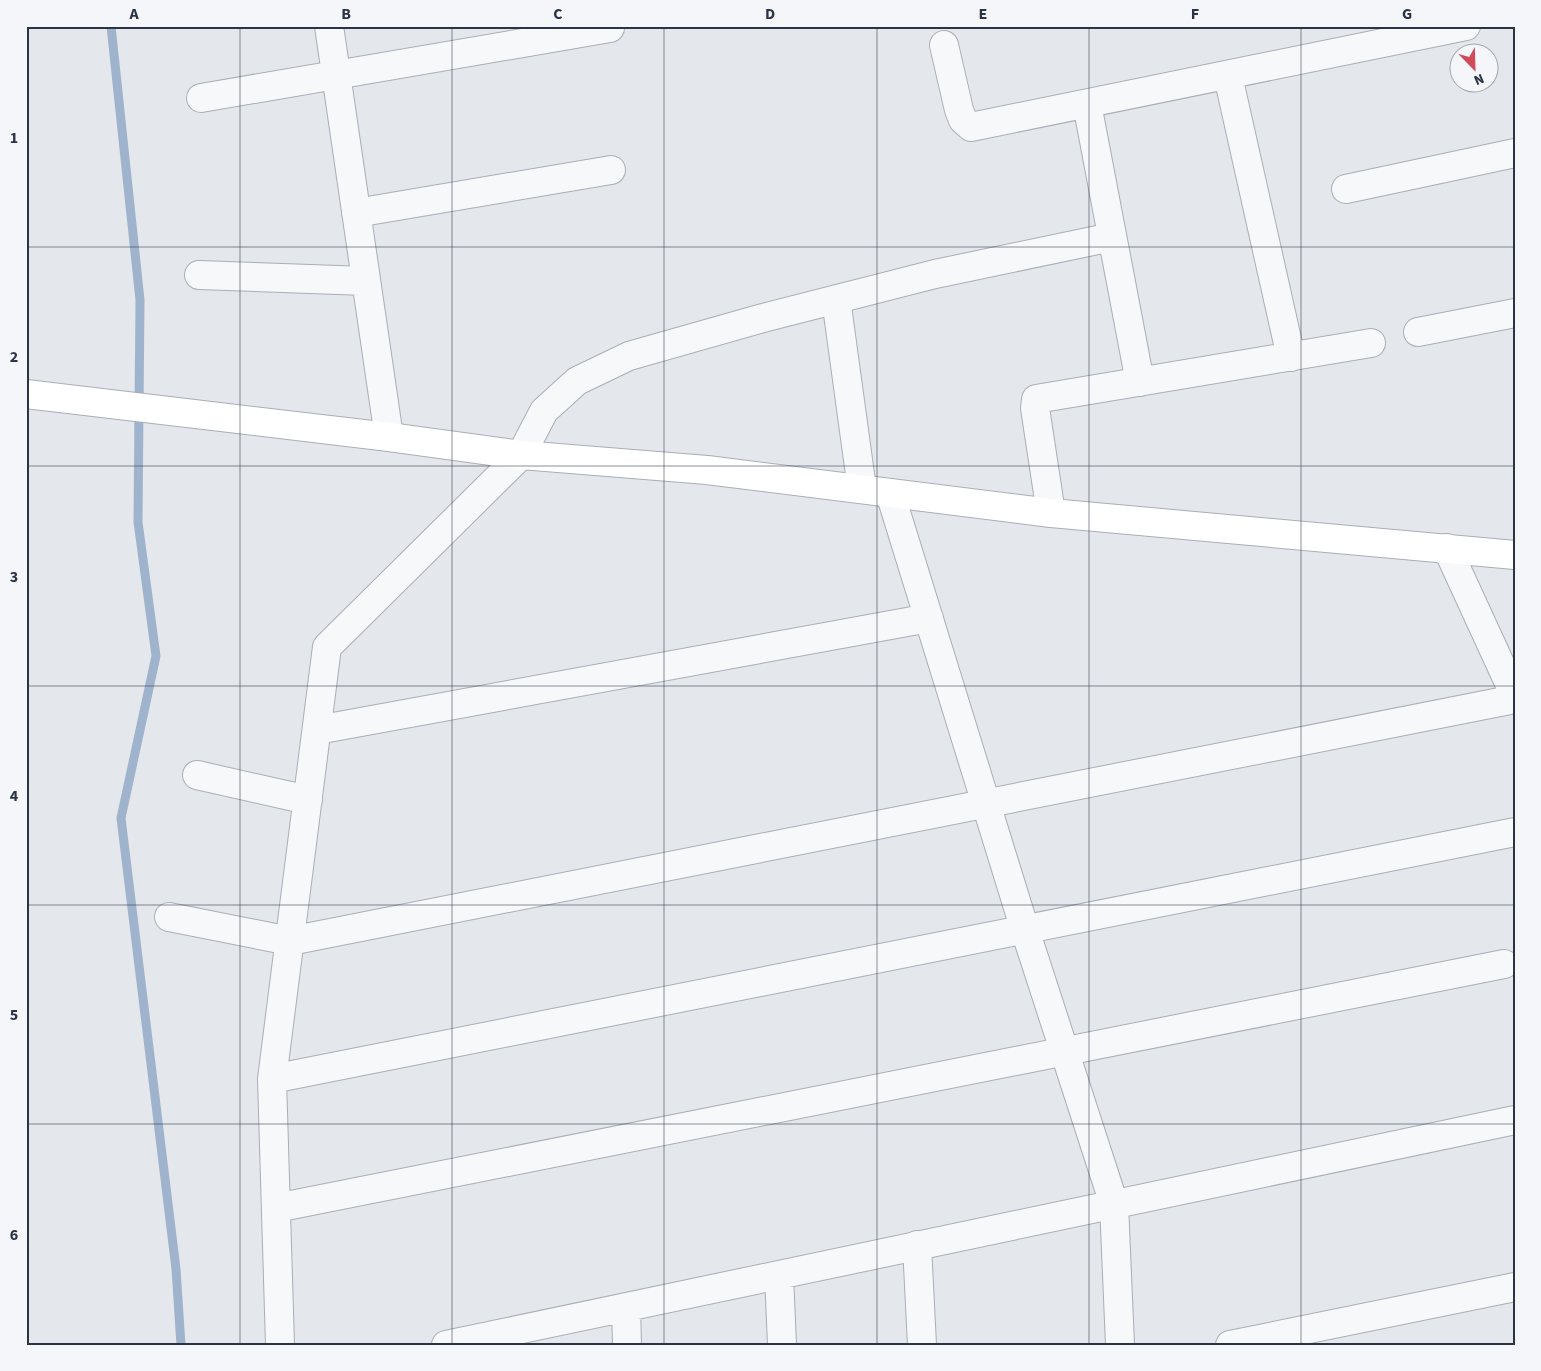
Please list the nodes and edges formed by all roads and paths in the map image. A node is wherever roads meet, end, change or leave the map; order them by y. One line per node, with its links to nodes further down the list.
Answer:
1 (329, 26): 5 (street)
2 (1466, 26): 6 (street)
3 (610, 28): 5 (street)
4 (944, 45): 8 (street)
5 (336, 76): 7 (street); 12 (street)
6 (1228, 76): 8 (street); 20 (street)
7 (201, 98)
8 (1087, 104): 13 (street)
9 (1515, 153): 11 (street)
10 (611, 170): 12 (street)
11 (1346, 189)
12 (356, 213): 15 (street)
13 (1112, 237): 16 (street); 21 (street)
14 (199, 275): 15 (street)
15 (366, 280): 23 (street)
16 (836, 299): 24 (street); 25 (street)
17 (1515, 313): 18 (street)
18 (1418, 332)
19 (1371, 343): 20 (street)
20 (1291, 357): 21 (street)
21 (1140, 382): 27 (street)
22 (26, 394): 23 (street)
23 (389, 437): 24 (street)
24 (521, 455): 25 (street); 32 (street)
25 (862, 489): 26 (street)
26 (890, 493): 27 (street); 30 (street)
27 (1051, 513): 28 (street)
28 (1447, 548): 29 (street); 31 (street)
29 (1515, 555)
30 (929, 618): 32 (street); 35 (street)
31 (1515, 697): 35 (street)
32 (317, 730): 34 (street)
33 (197, 775): 34 (street)
34 (308, 800): 39 (street)
35 (988, 803): 38 (street); 39 (street)
36 (1515, 832): 38 (street)
37 (169, 917): 39 (street)
38 (1025, 930): 41 (street); 42 (street)
39 (290, 941): 42 (street)
40 (1504, 964): 41 (street)
41 (1064, 1051): 44 (street); 45 (street)
42 (272, 1079): 45 (street)
43 (1515, 1120): 44 (street)
44 (1114, 1204): 46 (street); 55 (street)
45 (276, 1208): 51 (street)
46 (918, 1245): 47 (street); 54 (street)
47 (779, 1274): 49 (street); 53 (street)
48 (1515, 1287): 56 (street)
49 (626, 1307): 50 (street); 52 (street)
50 (458, 1344)
51 (280, 1345)
52 (628, 1345)
53 (782, 1345)
54 (922, 1345)
55 (1120, 1345)
56 (1230, 1345)

